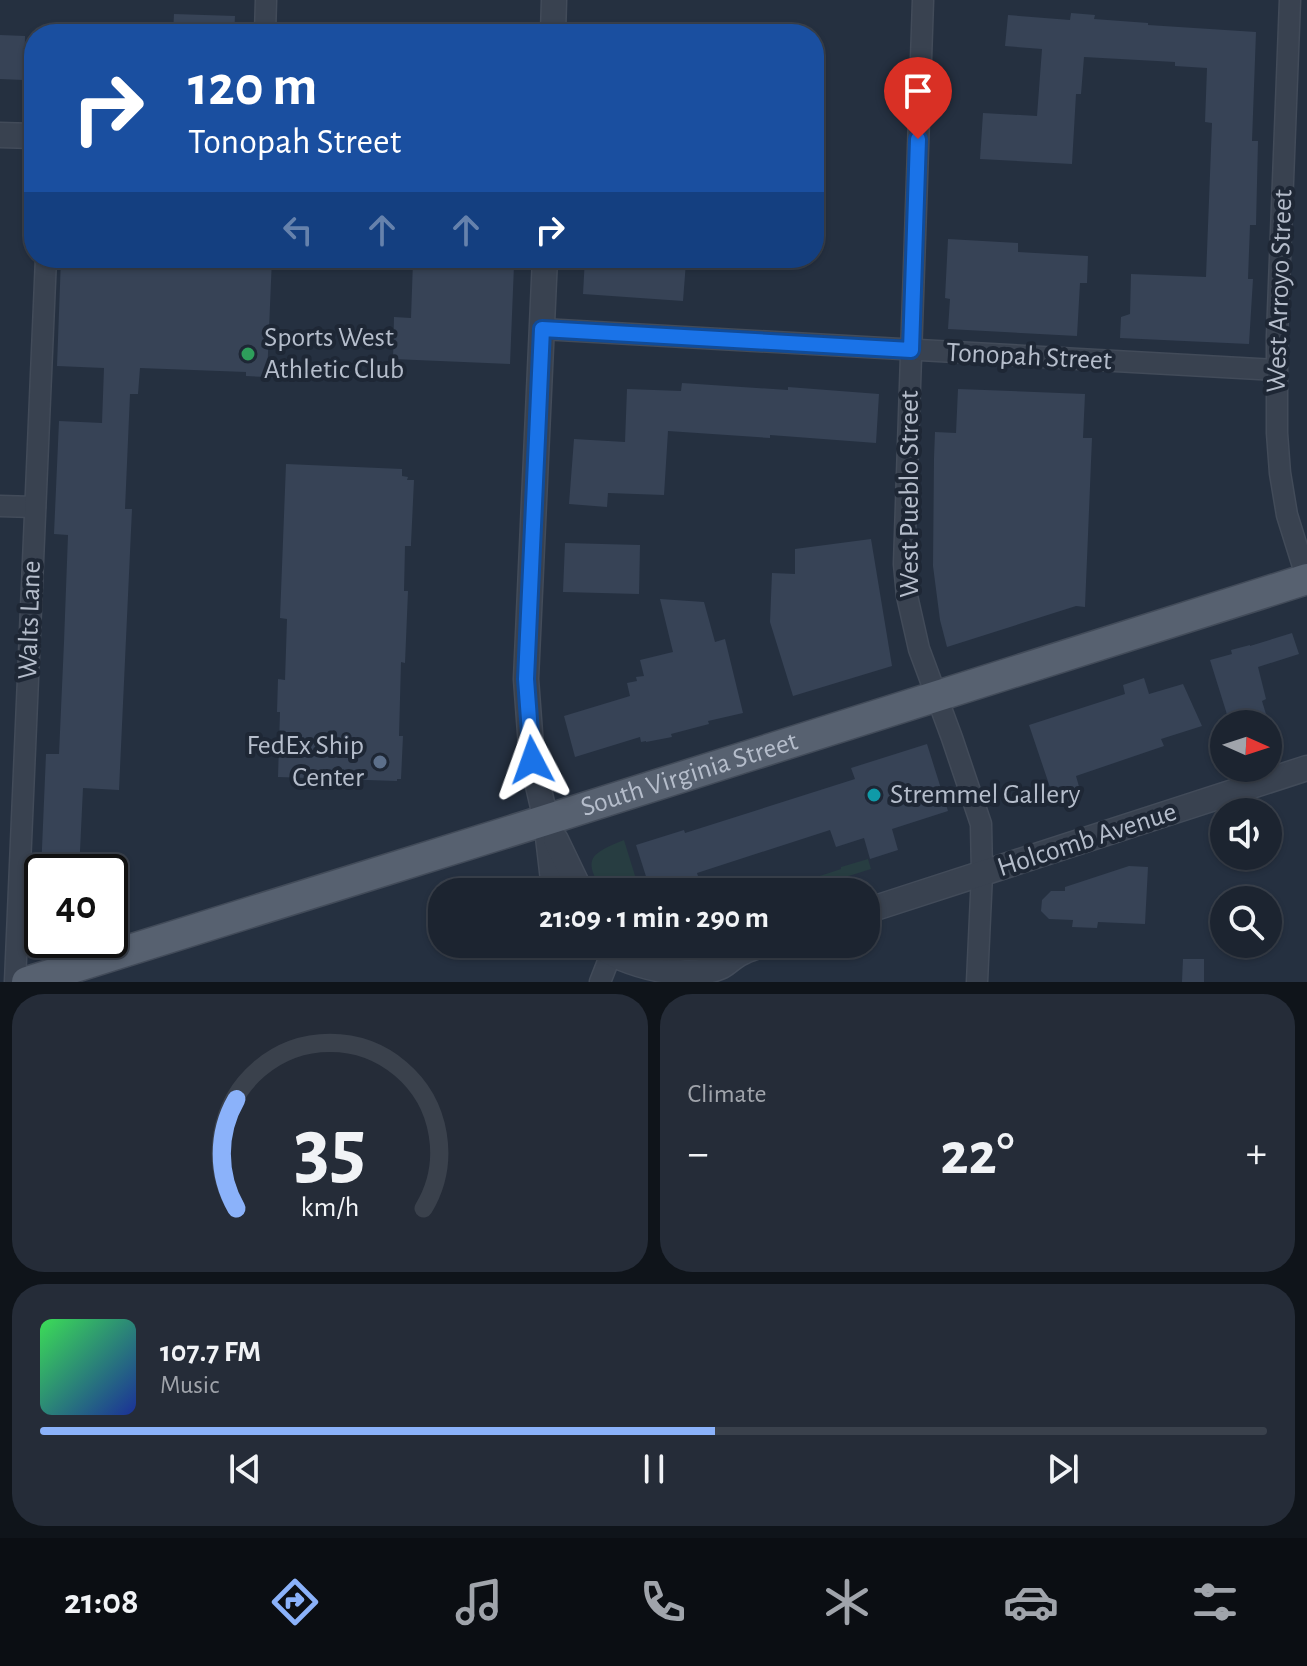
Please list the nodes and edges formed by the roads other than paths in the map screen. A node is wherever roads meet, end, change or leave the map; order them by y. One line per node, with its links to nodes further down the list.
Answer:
1 (266, 0): 5 (street)
2 (554, 0): 6 (street)
3 (923, 0): 12 (street, West Pueblo Street)
4 (1290, 0): 13 (street, West Arroyo Street)
5 (265, 24)
6 (553, 24)
7 (0, 135): 8 (street)
8 (24, 136)
9 (46, 268): 15 (street, Walts Lane)
10 (545, 268): 11 (street)
11 (542, 329): 12 (street, Tonopah Street); 19 (street)
12 (911, 350): 13 (street, Tonopah Street); 17 (street, West Pueblo Street)
13 (1276, 370): 16 (street, West Arroyo Street)
14 (0, 506): 15 (street)
15 (35, 507): 27 (street, Walts Lane)
16 (1307, 579): 17 (main road, South Virginia Street)
17 (936, 697): 19 (main road, South Virginia Street); 20 (street, West Pueblo Street)
18 (1307, 768): 20 (street, Holcomb Avenue)
19 (546, 820): 21 (street); 22 (street); 28 (main road, South Virginia Street)
20 (982, 874): 23 (street, Holcomb Avenue); 30 (street, West Pueblo Street)
21 (553, 878)
22 (574, 878)
23 (880, 907)
24 (603, 958): 29 (street)
25 (623, 958): 26 (street)
26 (733, 958)
27 (15, 982)
28 (27, 982)
29 (600, 982)
30 (977, 982)

